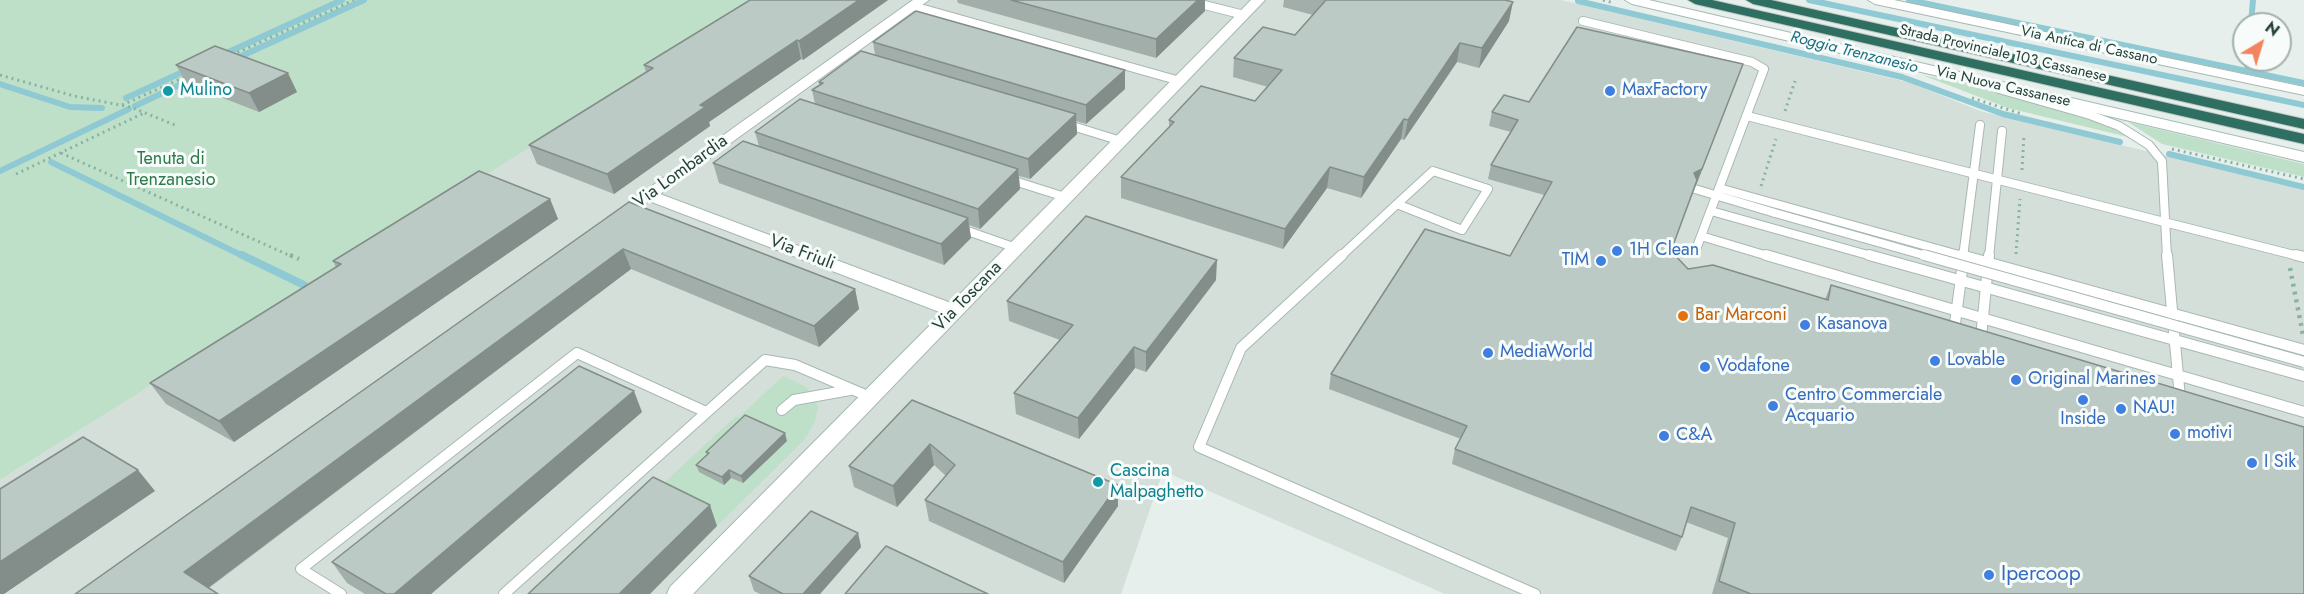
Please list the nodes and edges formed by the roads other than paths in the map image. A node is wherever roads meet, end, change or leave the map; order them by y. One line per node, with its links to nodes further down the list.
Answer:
1 (1185, 0): 9 (lane)
2 (1258, 0): 9 (street, Via Toscana)
3 (1632, 0): 11 (street, Via Nuova Cassanese)
4 (1695, 0): 20 (highway, Strada Provinciale 103 Cassanese)
5 (1753, 0): 17 (highway, Strada Provinciale 103 Cassanese)
6 (1769, 0): 15 (highway)
7 (1875, 0): 13 (street, Via Antica di Cassano)
8 (917, 3): 12 (lane); 28 (street, Via Lombardia)
9 (1244, 15): 12 (street, Via Toscana)
10 (1583, 21): 14 (lane)
11 (1962, 77): 22 (street, Via Nuova Cassanese); 32 (lane)
12 (1180, 81): 21 (street, Via Toscana)
13 (2304, 91)
14 (1747, 116): 23 (lane); 27 (lane)
15 (2304, 116)
16 (1052, 120): 21 (lane)
17 (2304, 124)
18 (1980, 126): 23 (lane)
19 (2002, 131): 25 (lane)
20 (2304, 139)
21 (1121, 141): 29 (street, Via Toscana)
22 (2304, 157)
23 (1974, 174): 25 (lane); 38 (lane)
24 (996, 175): 29 (lane)
25 (1997, 179): 32 (lane); 40 (lane)
26 (1695, 189): 27 (lane)
27 (1717, 192): 31 (lane); 38 (lane); 51 (lane, bridge)
28 (648, 195): 34 (street, Via Lombardia); 43 (street, Via Friuli)
29 (1065, 197): 36 (street, Via Toscana)
30 (1397, 204): 30 (lane); 63 (lane)
31 (1711, 211): 35 (lane); 41 (lane)
32 (2164, 222): 39 (lane); 45 (lane)
33 (944, 223): 36 (lane)
34 (600, 230)
35 (1701, 236): 37 (lane); 44 (lane)
36 (1016, 248): 43 (street, Via Toscana)
37 (1695, 252)
38 (1964, 256): 40 (lane); 41 (lane)
39 (2304, 258)
40 (1988, 263): 42 (lane); 45 (lane)
41 (1960, 280): 42 (lane); 44 (lane)
42 (1985, 287): 46 (lane); 49 (lane)
43 (955, 310): 55 (street, Via Toscana)
44 (1957, 311): 46 (lane); 47 (lane)
45 (2172, 314): 49 (lane); 50 (lane)
46 (1983, 318): 48 (lane); 52 (lane)
47 (1954, 330)
48 (1981, 338)
49 (2174, 340): 52 (lane); 53 (lane)
50 (2304, 350)
51 (2304, 362)
52 (2177, 375): 56 (lane); 59 (lane)
53 (2304, 376)
54 (851, 389): 55 (lane); 57 (lane); 58 (lane)
55 (870, 398): 62 (street, Via Toscana)
56 (2180, 398)
57 (782, 410)
58 (706, 412): 60 (lane); 61 (lane)
59 (2304, 412)
60 (340, 594)
61 (504, 594)
62 (678, 594)
63 (1534, 594)

